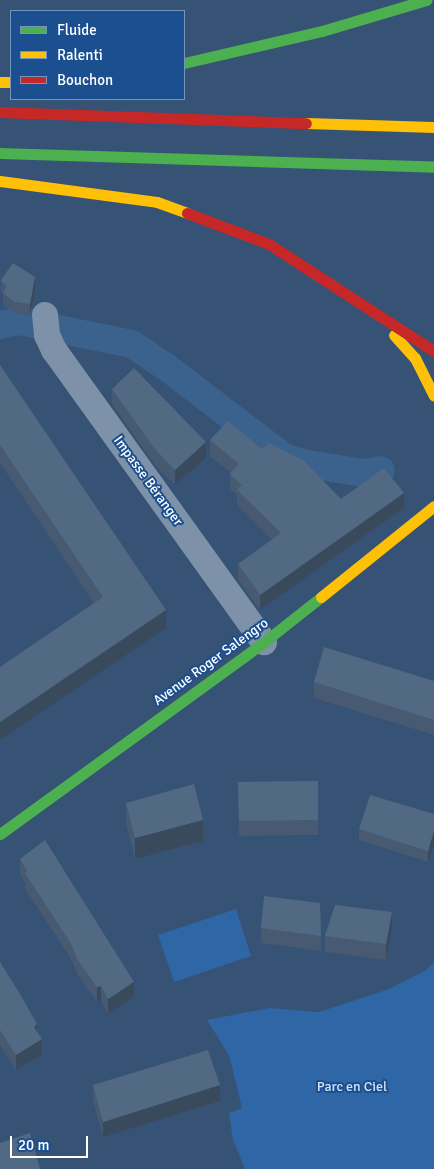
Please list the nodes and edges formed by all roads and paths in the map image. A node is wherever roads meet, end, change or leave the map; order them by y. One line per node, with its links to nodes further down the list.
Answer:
1 (426, 0): 2 (main road)
2 (185, 63)
3 (0, 112): 4 (main road)
4 (434, 127)
5 (0, 153): 6 (main road)
6 (434, 167)
7 (0, 181): 8 (main road)
8 (367, 307): 10 (main road); 11 (main road)
9 (46, 325): 13 (street, Impasse Béranger)
10 (434, 351)
11 (434, 396)
12 (434, 506): 13 (main road, Avenue Roger Salengro)
13 (264, 642): 14 (main road, Avenue Roger Salengro)
14 (0, 834)

